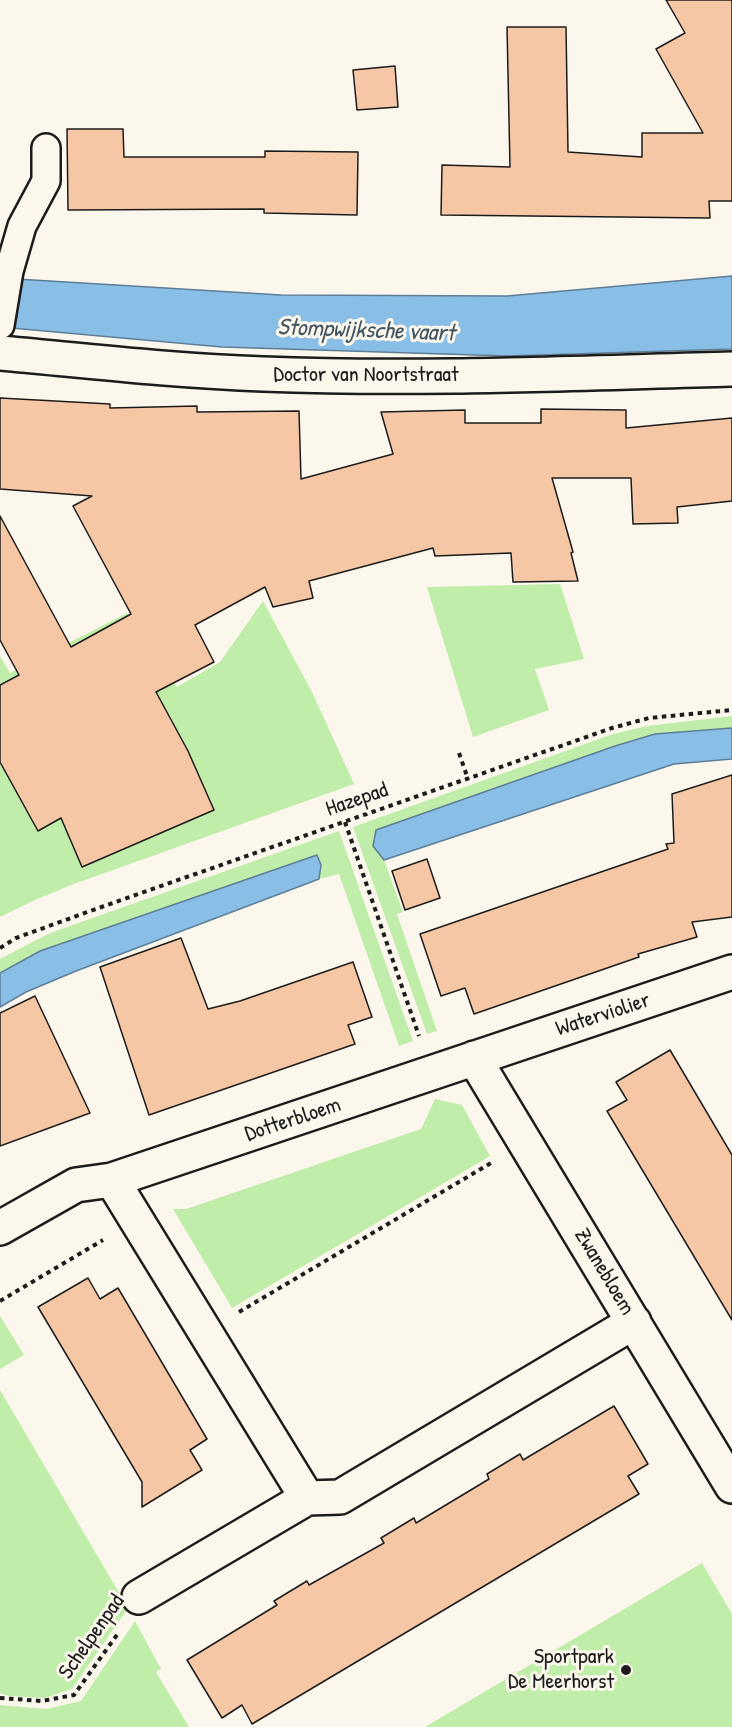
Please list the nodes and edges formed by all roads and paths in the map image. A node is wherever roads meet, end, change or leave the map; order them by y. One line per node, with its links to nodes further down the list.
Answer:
1 (46, 148): 3 (lane)
2 (0, 242): 3 (lane)
3 (9, 271): 4 (lane)
4 (0, 325)
5 (0, 353): 6 (street, Doctor van Noortstraat)
6 (732, 369)
7 (732, 710): 9 (path, Hazepad)
8 (459, 753): 9 (path)
9 (468, 779): 10 (path, Hazepad)
10 (345, 822): 11 (path, Hazepad); 14 (path)
11 (0, 948)
12 (732, 972): 13 (street, Waterviolier)
13 (474, 1058): 14 (street, Dotterbloem); 15 (street, Zwanebloem)
14 (432, 1073): 16 (street, Dotterbloem)
15 (526, 1143): 20 (street, Zwanebloem); 21 (path)
16 (112, 1180): 17 (street); 18 (street, Dotterbloem)
17 (136, 1220): 19 (path); 21 (street)
18 (0, 1228)
19 (0, 1301)
20 (634, 1322): 22 (street, Zwanebloem); 24 (street)
21 (205, 1332): 24 (street)
22 (722, 1448): 23 (street, Zwanebloem)
23 (732, 1486)
24 (307, 1498): 25 (street)
25 (139, 1597): 26 (path, Schelpenpad)
26 (0, 1698)

